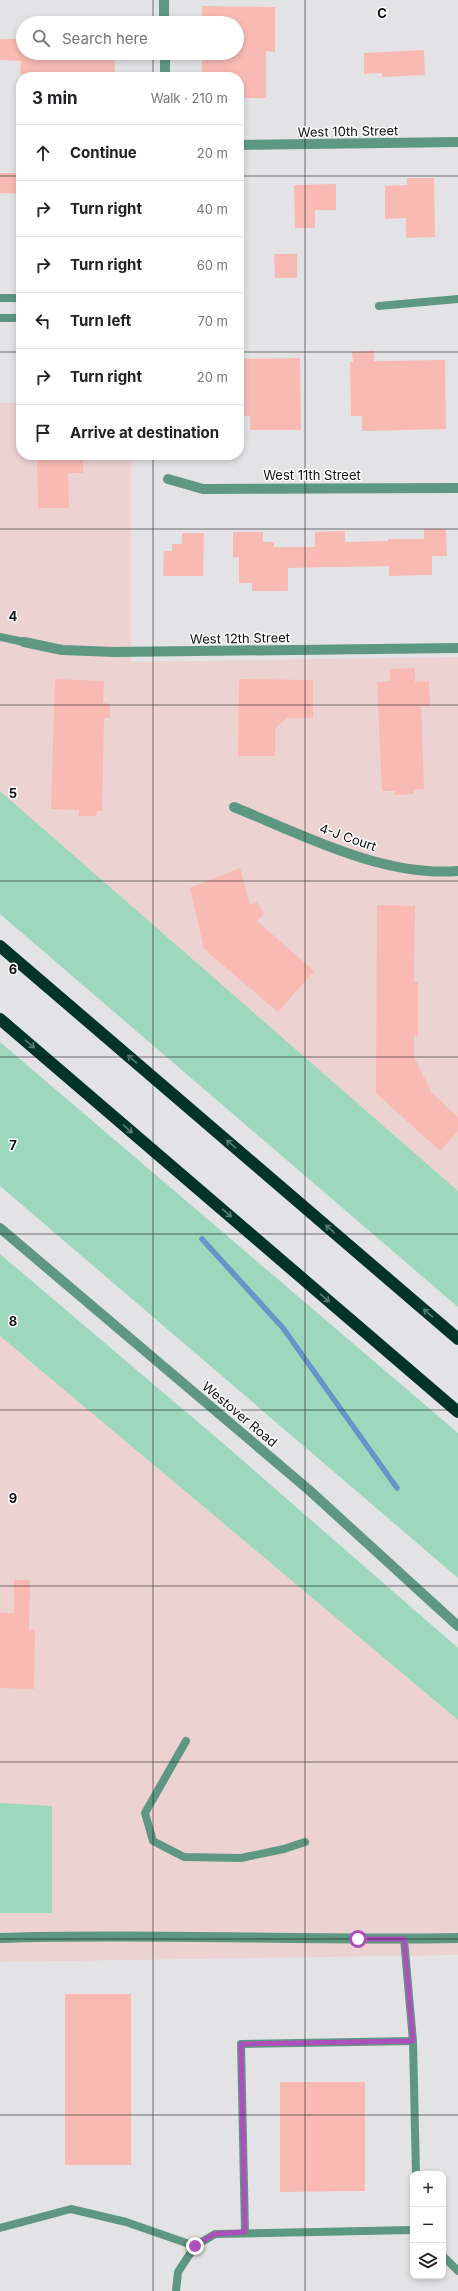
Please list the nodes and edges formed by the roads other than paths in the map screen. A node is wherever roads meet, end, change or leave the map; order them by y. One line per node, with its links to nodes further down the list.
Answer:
1 (164, 0): 2 (street)
2 (164, 16)
3 (165, 60): 4 (street)
4 (165, 72)
5 (458, 142): 6 (street, West 10th Street)
6 (244, 145)
7 (0, 298): 8 (lane)
8 (16, 298)
9 (458, 299): 10 (lane)
10 (379, 306)
11 (0, 318): 12 (lane)
12 (16, 318)
13 (168, 479): 14 (street, West 11th Street)
14 (458, 488)
15 (0, 637): 16 (lane)
16 (24, 642): 17 (street, West 12th Street)
17 (458, 648)
18 (234, 807): 19 (street, 4-J Court)
19 (458, 871)
20 (0, 946): 23 (highway, one-way to 20)
21 (0, 1019): 24 (highway, one-way to 24)
22 (0, 1228): 25 (street, Westover Road)
23 (458, 1338)
24 (458, 1412)
25 (458, 1626)
26 (186, 1741): 27 (lane)
27 (305, 1842)
28 (0, 1938): 30 (street)
29 (458, 1938): 30 (street)
30 (404, 1939): 31 (lane)
31 (413, 2041): 32 (lane); 35 (lane)
32 (416, 2171)
33 (0, 2228): 36 (lane)
34 (410, 2230): 35 (lane)
35 (245, 2232): 36 (lane)
36 (195, 2246): 39 (lane)
37 (446, 2259): 38 (lane)
38 (458, 2271)
39 (176, 2291)

